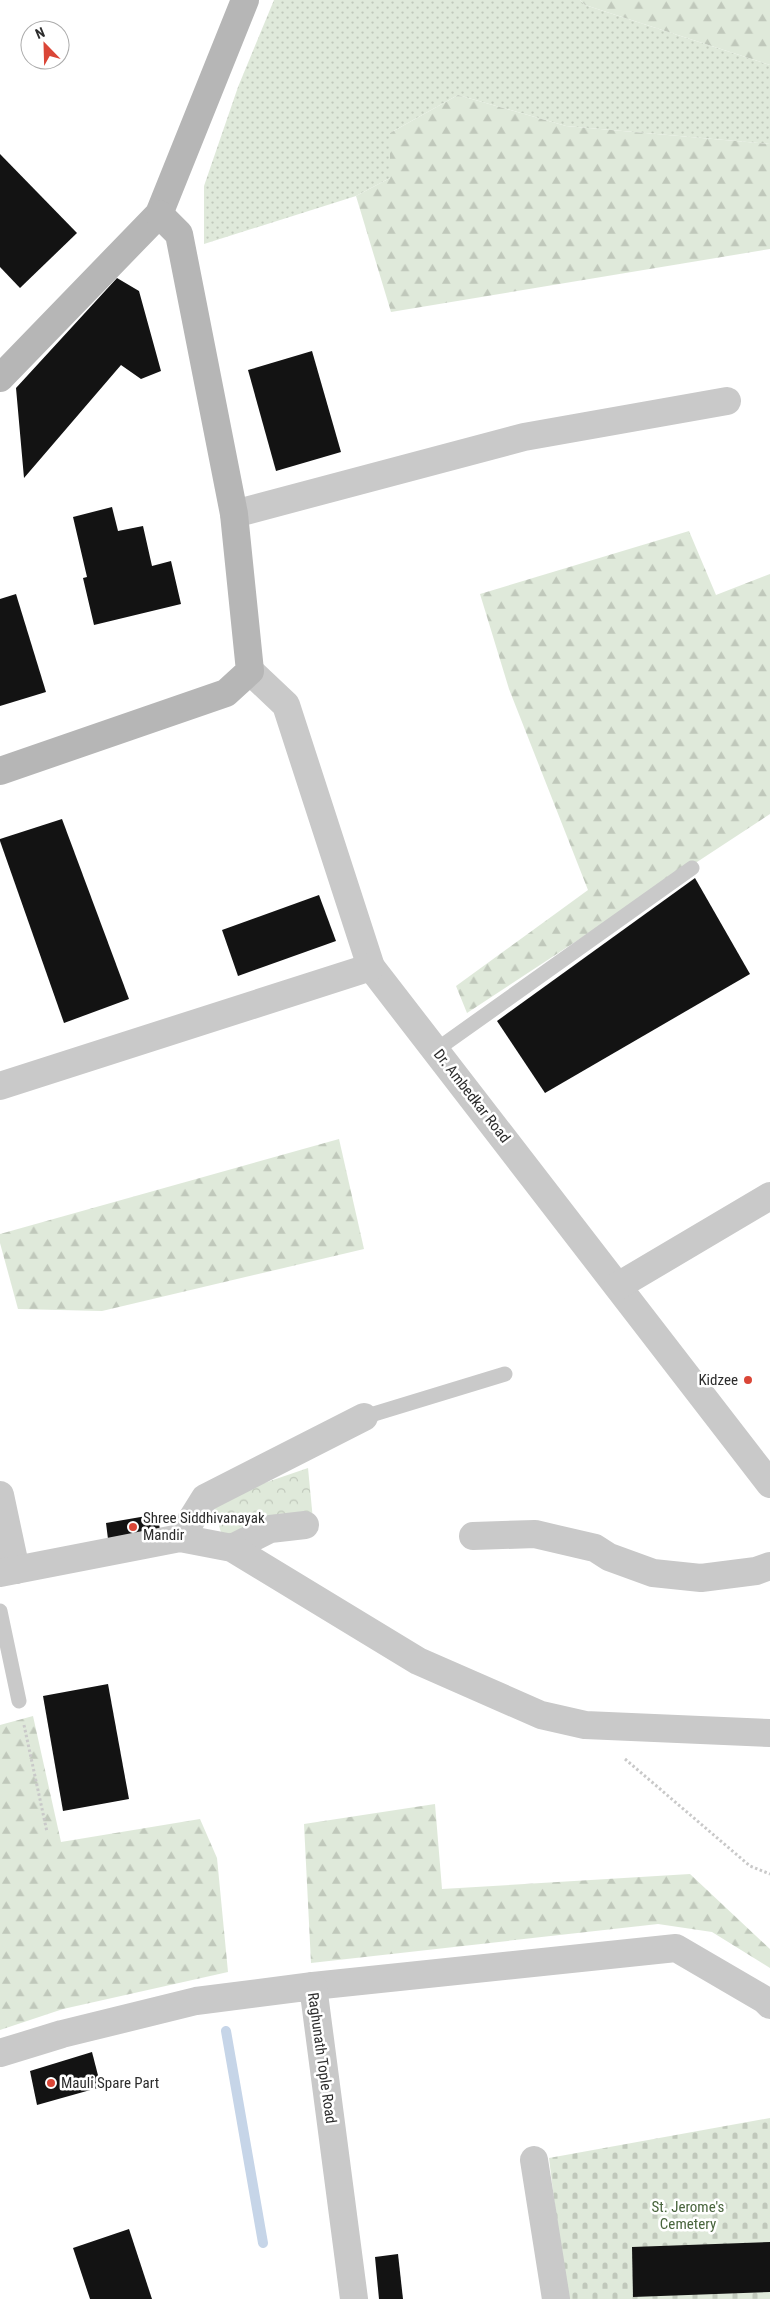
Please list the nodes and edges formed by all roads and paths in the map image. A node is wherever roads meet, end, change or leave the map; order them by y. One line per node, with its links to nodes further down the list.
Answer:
1 (245, 0): 2 (main road)
2 (159, 214): 3 (main road); 5 (main road)
3 (0, 378)
4 (726, 401): 5 (street)
5 (234, 514): 6 (main road)
6 (250, 670): 7 (main road); 9 (street, Dr. Ambedkar Road)
7 (0, 771)
8 (692, 868): 10 (lane)
9 (371, 967): 10 (street, Dr. Ambedkar Road); 11 (street)
10 (436, 1050): 13 (street, Dr. Ambedkar Road)
11 (0, 1086)
12 (770, 1196): 13 (street)
13 (618, 1286): 16 (street, Dr. Ambedkar Road)
14 (505, 1374): 15 (lane)
15 (364, 1417): 20 (street)
16 (770, 1484)
17 (0, 1495): 23 (street)
18 (305, 1525): 21 (street)
19 (473, 1536): 22 (street)
20 (180, 1538): 21 (street); 23 (street)
21 (232, 1548): 26 (street)
22 (770, 1566)
23 (8, 1571)
24 (0, 1611): 25 (lane)
25 (19, 1701): 28 (path)
26 (770, 1733)
27 (622, 1757): 29 (path)
28 (47, 1832)
29 (770, 1874)
30 (314, 1986): 31 (street); 32 (street, Raghunath Tople Road); 34 (street, Raghunath Tople Road)
31 (770, 2005)
32 (0, 2053)
33 (534, 2160): 35 (street)
34 (354, 2299)
35 (556, 2299)

